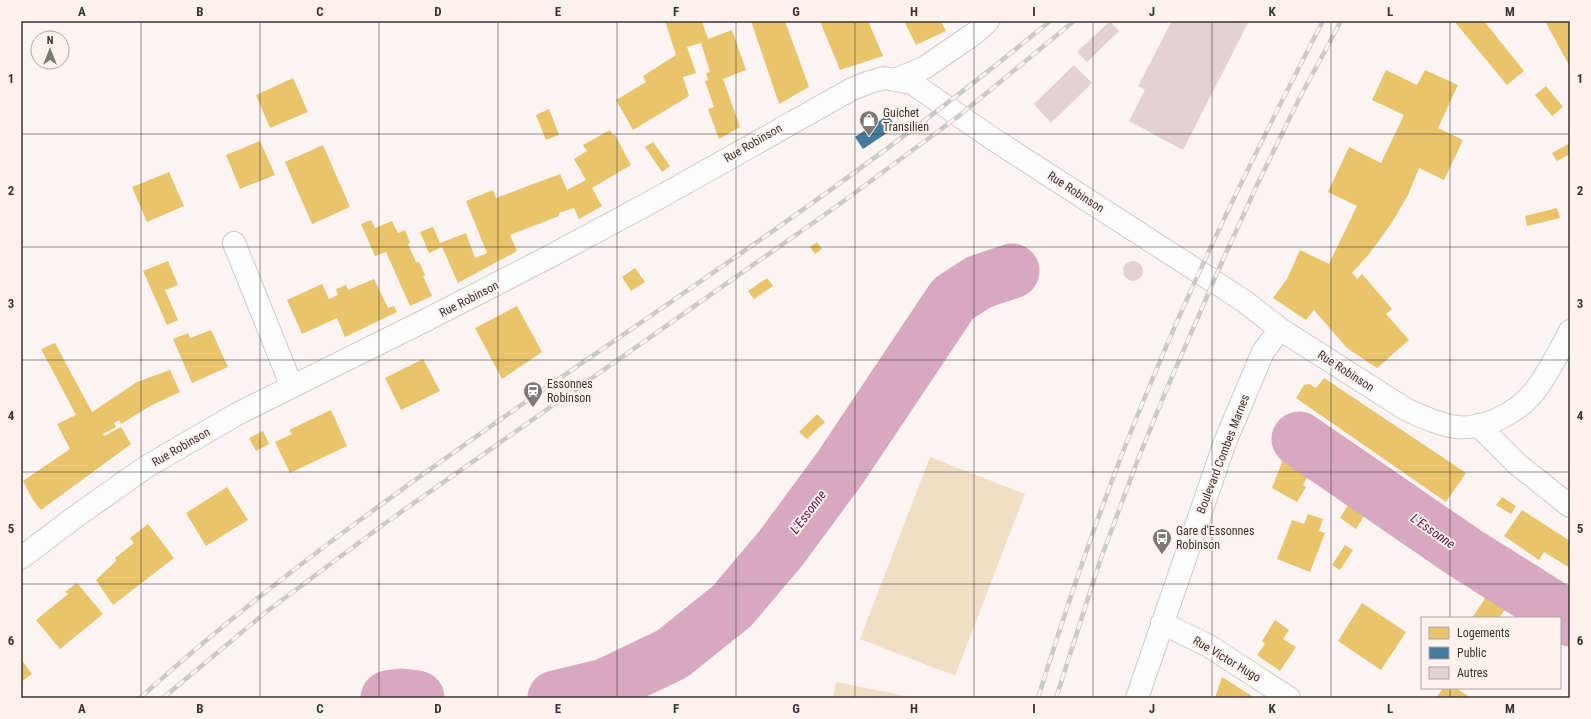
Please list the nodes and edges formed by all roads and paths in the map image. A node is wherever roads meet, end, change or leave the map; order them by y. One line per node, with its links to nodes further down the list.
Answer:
1 (988, 21): 2 (street)
2 (897, 80): 4 (street, Rue Robinson); 6 (street, Rue Robinson)
3 (234, 243): 6 (street)
4 (1280, 328): 7 (street, Rue Robinson); 10 (street, Boulevard Combes Marnes)
5 (1569, 339): 7 (street, Rue Robinson)
6 (292, 387): 9 (street, Rue Robinson)
7 (1478, 425): 8 (street)
8 (1570, 506)
9 (21, 558)
10 (1162, 622): 11 (street, Boulevard Combes Marnes); 12 (street, Rue Victor Hugo)
11 (1137, 698)
12 (1289, 698)

